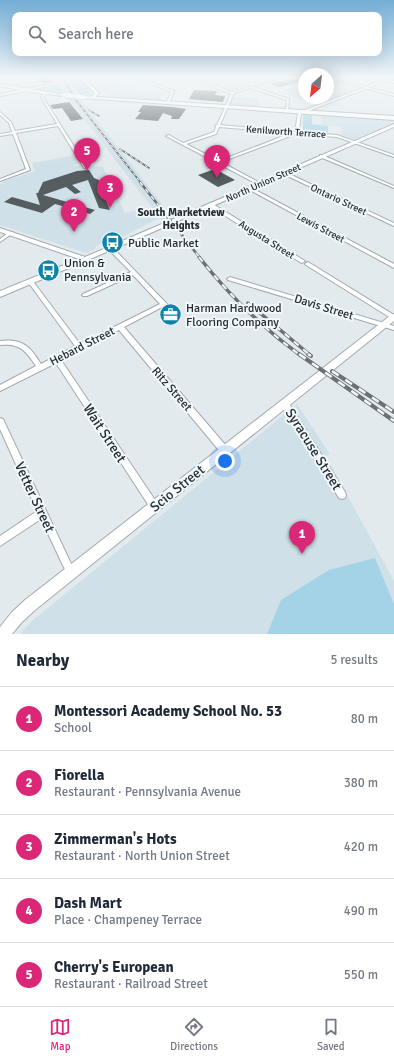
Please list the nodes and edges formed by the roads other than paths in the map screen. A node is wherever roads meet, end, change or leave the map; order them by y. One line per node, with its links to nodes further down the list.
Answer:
1 (226, 106): 12 (street)
2 (48, 107): 10 (street)
3 (233, 107): 6 (main road)
4 (287, 107): 6 (street)
5 (316, 107): 7 (street)
6 (287, 111): 7 (main road)
7 (302, 112): 9 (main road); 15 (street)
8 (0, 113): 14 (street)
9 (394, 118)
10 (59, 125): 14 (street); 24 (street)
11 (394, 125): 13 (street, North Union Street)
12 (218, 126): 15 (street, Kenilworth Terrace); 20 (street)
13 (385, 129): 16 (street); 19 (street, North Union Street)
14 (14, 132): 17 (street); 26 (street)
15 (297, 132): 19 (street, Kenilworth Terrace); 23 (street)
16 (394, 132)
17 (0, 135)
18 (168, 136): 20 (street)
19 (354, 142): 21 (street, North Union Street); 22 (street, Kenilworth Terrace)
20 (183, 144): 23 (street)
21 (321, 156): 25 (street, North Union Street); 28 (street)
22 (394, 156)
23 (219, 162): 27 (street)
24 (86, 167)
25 (284, 172): 27 (street, North Union Street); 31 (street, Ontario Street)
26 (0, 180)
27 (258, 183): 29 (street, North Union Street)
28 (394, 187)
29 (249, 188): 30 (street, North Union Street); 37 (street, Lewis Street)
30 (211, 205): 35 (street, North Union Street); 43 (street, Augusta Street)
31 (394, 225)
32 (0, 230): 33 (street)
33 (11, 233): 34 (street); 36 (street)
34 (0, 241)
35 (110, 248): 36 (street, North Union Street); 38 (street)
36 (85, 259): 40 (street, North Union Street)
37 (394, 266)
38 (134, 273): 42 (street); 45 (street, Hebard Street)
39 (230, 279): 44 (street, Davis Street)
40 (30, 281): 41 (street, North Union Street); 48 (street)
41 (0, 294)
42 (85, 295)
43 (394, 317): 44 (street, Scio Street)
44 (384, 325): 46 (street, Davis Street); 52 (street, Scio Street)
45 (120, 327): 48 (street, Hebard Street); 54 (street, Ritz Street)
46 (394, 328)
47 (0, 343): 50 (street)
48 (80, 348): 49 (street, Hebard Street)
49 (57, 359): 50 (street, Hebard Street); 56 (street, Wait Street)
50 (40, 367): 51 (street, Hebard Street)
51 (0, 388)
52 (285, 404): 54 (street, Scio Street); 55 (street, Syracuse Street)
53 (0, 421): 57 (street, Vetter Street)
54 (225, 451): 56 (street, Scio Street)
55 (342, 495)
56 (154, 506): 59 (street, Scio Street)
57 (42, 513): 58 (street); 59 (street, Vetter Street)
58 (0, 541)
59 (71, 573): 60 (street, Scio Street)
60 (3, 634)

